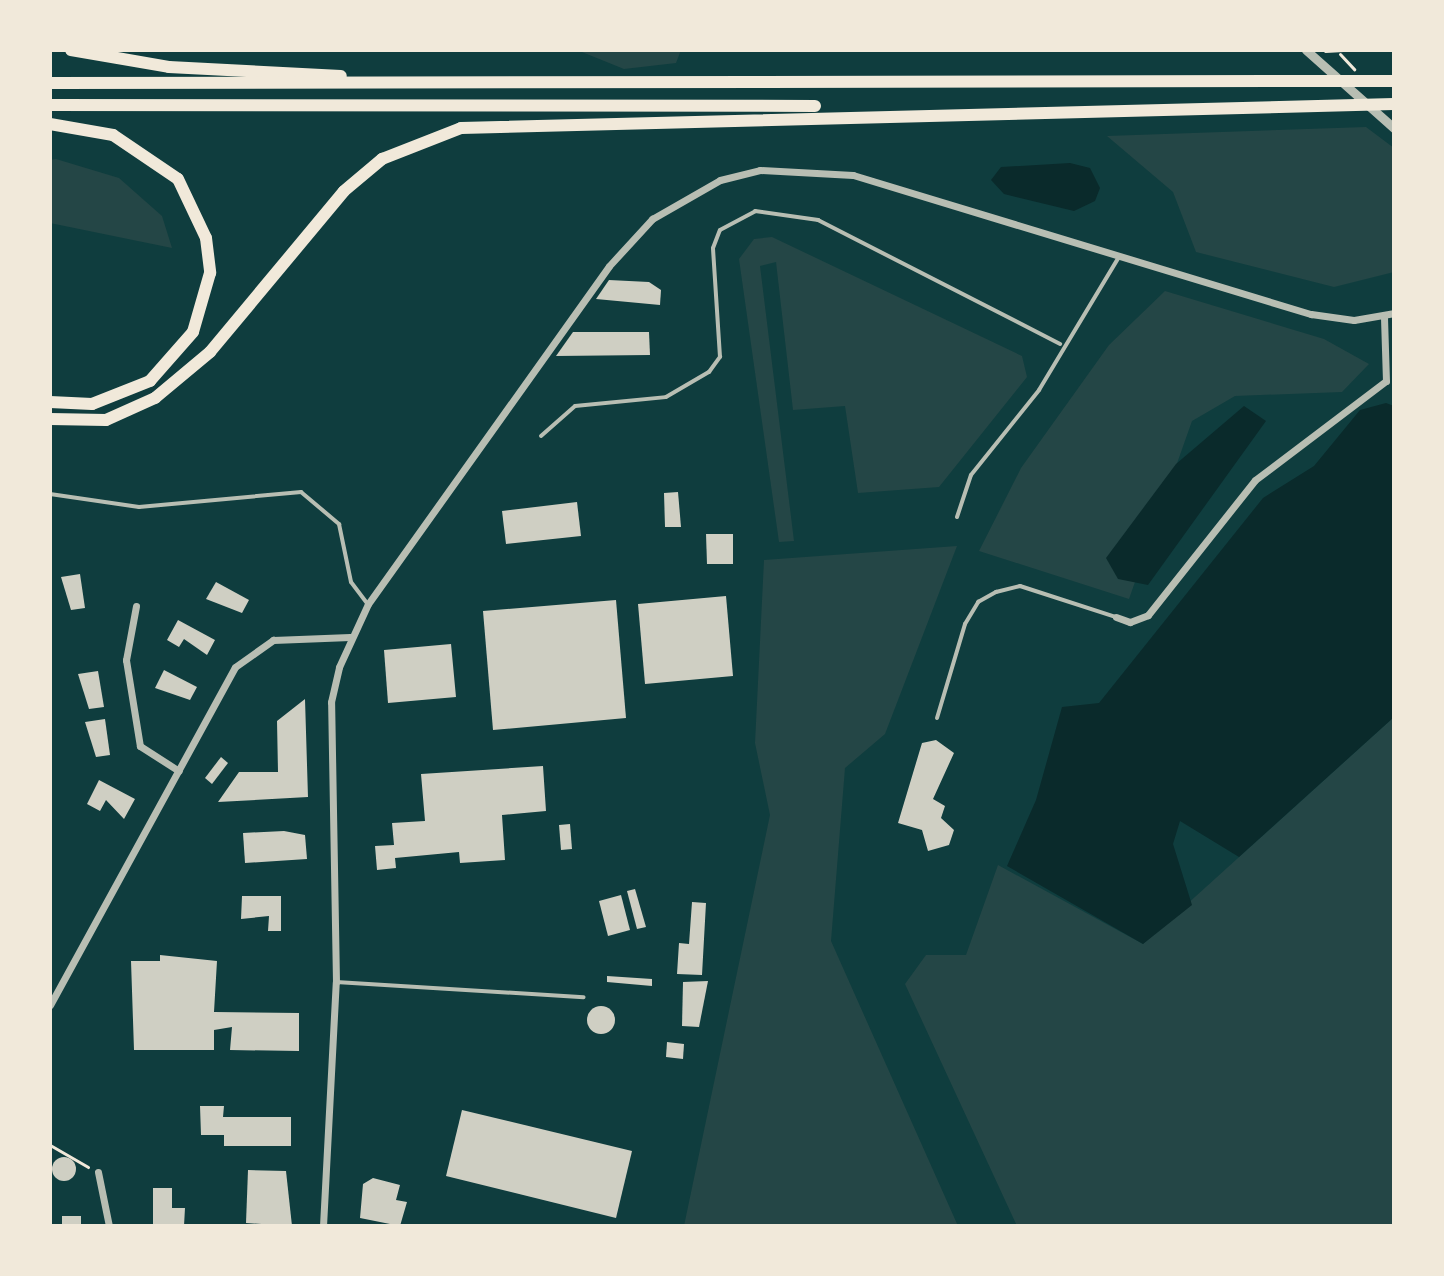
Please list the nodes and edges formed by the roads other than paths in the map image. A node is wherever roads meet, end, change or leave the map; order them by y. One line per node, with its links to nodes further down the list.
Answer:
1 (71, 50): 5 (highway)
2 (1306, 50): 10 (street)
3 (1394, 81): 5 (highway)
4 (50, 83): 5 (highway)
5 (496, 84)
6 (1394, 104): 8 (highway)
7 (50, 105): 8 (highway)
8 (1036, 108): 16 (highway)
9 (50, 124): 15 (highway)
10 (1394, 128)
11 (1119, 257): 13 (street); 14 (lane); 20 (street)
12 (1394, 313): 13 (street)
13 (1384, 316): 22 (street)
14 (1060, 344): 17 (lane); 19 (lane)
15 (50, 402)
16 (50, 419)
17 (541, 436)
18 (50, 494): 20 (lane)
19 (957, 517)
20 (368, 604): 23 (street)
21 (136, 606): 25 (street)
22 (1116, 617): 24 (lane)
23 (350, 637): 25 (street); 26 (street)
24 (937, 718)
25 (179, 771): 28 (street)
26 (336, 982): 27 (lane); 31 (street)
27 (584, 997)
28 (50, 1005)
29 (98, 1172): 30 (street)
30 (109, 1226)
31 (323, 1226)

